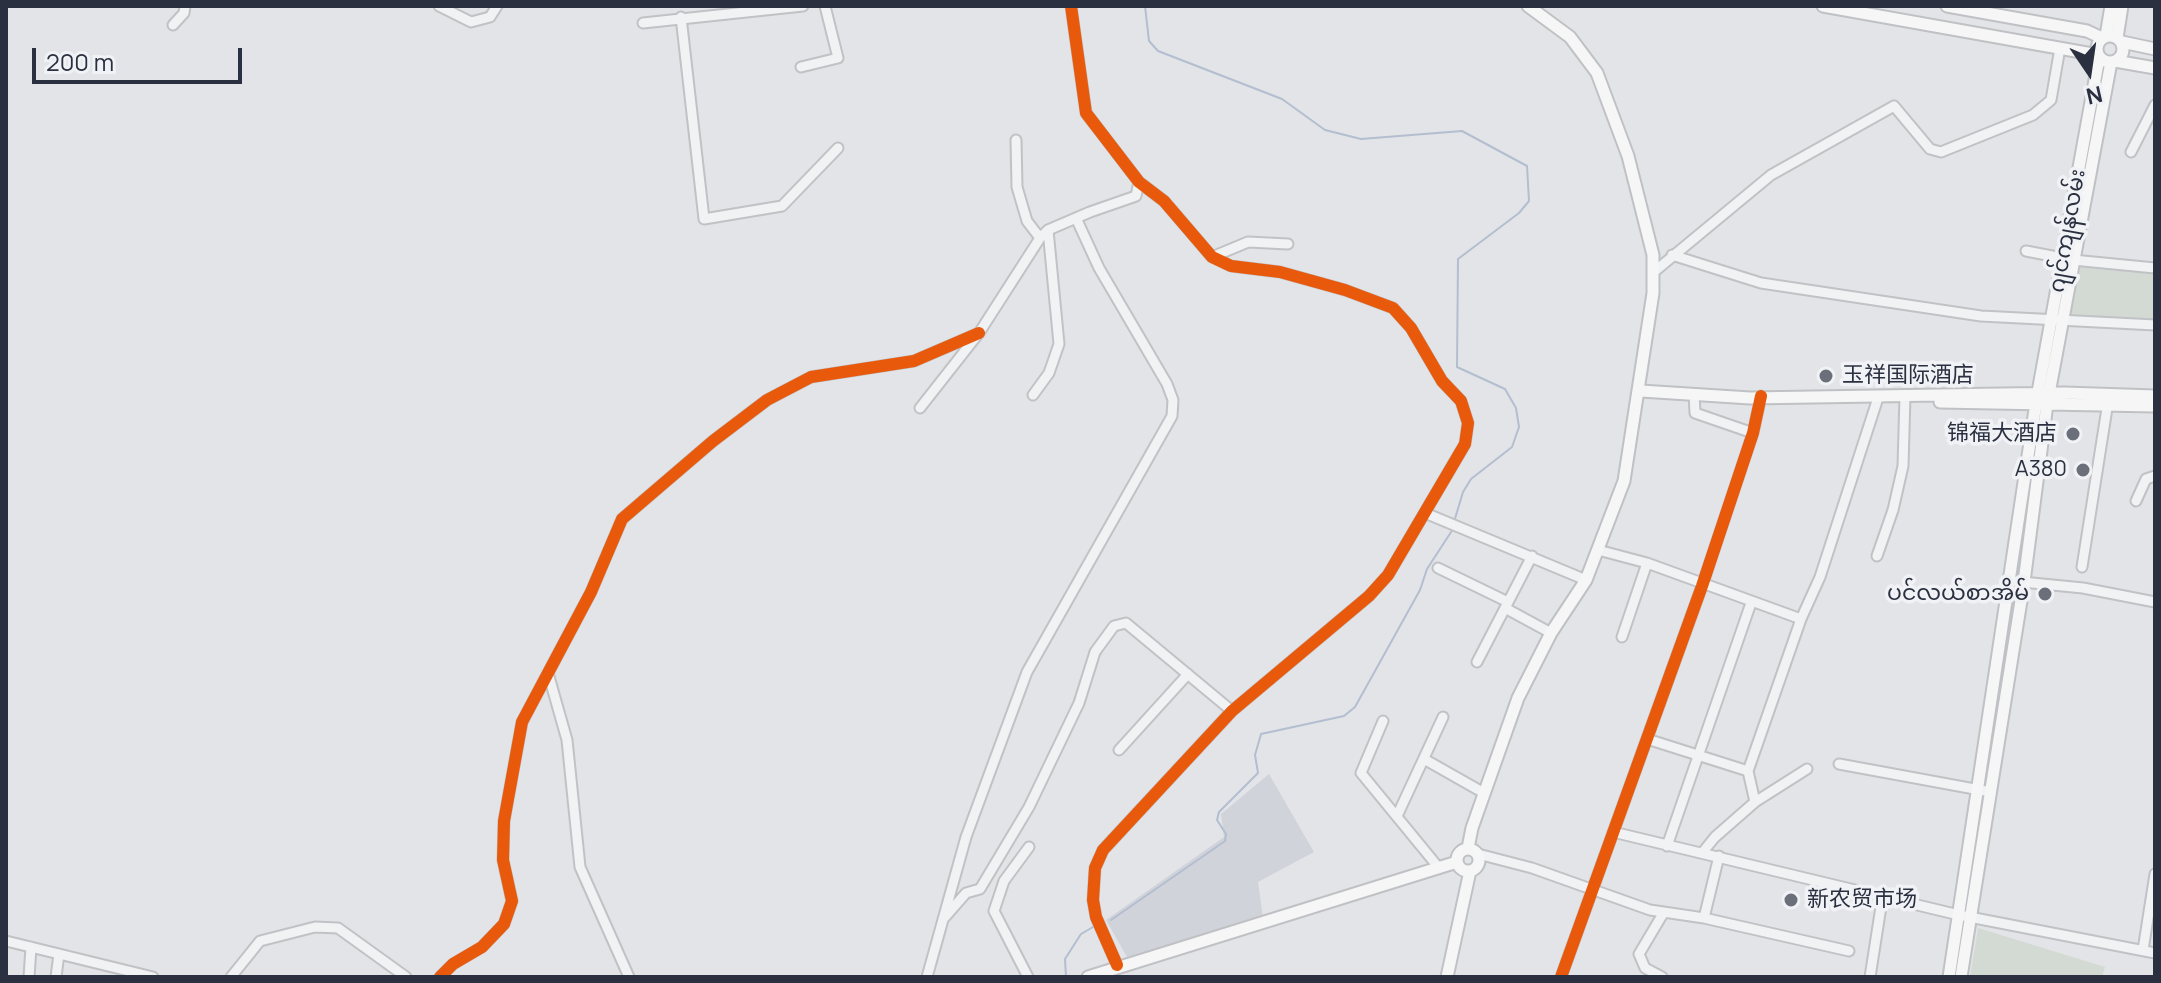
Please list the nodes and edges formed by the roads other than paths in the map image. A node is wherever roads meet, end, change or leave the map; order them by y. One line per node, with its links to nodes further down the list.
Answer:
1 (185, 6): 14 (street)
2 (439, 6): 3 (street)
3 (497, 6)
4 (803, 6): 12 (street)
5 (825, 6): 19 (street)
6 (1071, 6): 25 (street)
7 (1528, 6): 35 (main road)
8 (1823, 6): 16 (main road)
9 (1947, 6): 15 (main road)
10 (2111, 6): 15 (main road)
11 (2122, 6): 15 (main road)
12 (681, 17): 13 (street); 23 (street)
13 (643, 23)
14 (173, 25)
15 (2111, 38): 17 (main road); 18 (main road); 18 (main road)
16 (2060, 48): 18 (main road); 31 (street)
17 (2155, 49)
18 (2106, 59): 20 (main road); 33 (main road, ဂျင်ကျန်လမ်း)
19 (801, 67)
20 (2155, 68)
21 (2155, 105): 24 (street)
22 (1016, 140): 28 (street)
23 (838, 148)
24 (2131, 152)
25 (1139, 182): 26 (street); 32 (street)
26 (1076, 218): 27 (street); 101 (street)
27 (1048, 230): 28 (street); 41 (street)
28 (1040, 238): 38 (street)
29 (1288, 244): 32 (street)
30 (2026, 251): 33 (street)
31 (1672, 255): 35 (street); 36 (street)
32 (1212, 257): 53 (street)
33 (2068, 259): 34 (street); 36 (main road, ဂျင်ကျန်လမ်း)
34 (2155, 268)
35 (1655, 271): 39 (main road)
36 (2056, 321): 37 (street); 45 (main road, ဂျင်ကျန်လမ်း)
37 (2155, 325)
38 (979, 333): 49 (street); 70 (street)
39 (1641, 391): 40 (main road); 54 (main road)
40 (1694, 394): 43 (main road); 50 (street)
41 (1033, 395)
42 (2155, 396): 46 (main road)
43 (1757, 398): 44 (main road); 47 (main road); 50 (street)
44 (1906, 399): 45 (main road); 47 (main road); 56 (street)
45 (2043, 399): 46 (main road); 61 (main road, ဂျင်ကျန်လမ်း)
46 (2108, 400): 48 (main road); 58 (street)
47 (1877, 401): 66 (street)
48 (2155, 406)
49 (920, 408)
50 (1753, 433): 62 (street)
51 (2155, 476): 52 (street)
52 (2136, 501)
53 (1425, 513): 55 (street); 72 (street)
54 (1598, 550): 57 (street); 60 (main road)
55 (1532, 556): 60 (street); 65 (street)
56 (1877, 556)
57 (1647, 563): 62 (street); 68 (street)
58 (2082, 567)
59 (1438, 568): 65 (street)
60 (1586, 580): 67 (main road)
61 (2018, 581): 63 (street); 82 (main road, ဂျင်ကျန်လမ်း)
62 (1702, 586): 64 (street); 75 (street)
63 (2155, 602)
64 (1751, 603): 66 (street); 77 (street)
65 (1506, 605): 67 (street); 69 (street)
66 (1801, 619): 81 (street)
67 (1551, 633): 83 (main road)
68 (1622, 637)
69 (1477, 662)
70 (548, 673): 117 (street); 118 (street)
71 (1188, 674): 72 (street); 76 (street); 101 (street)
72 (1232, 711): 108 (street)
73 (1443, 717): 78 (street)
74 (1383, 721): 85 (street)
75 (1647, 739): 77 (street); 86 (street)
76 (1119, 750)
77 (1701, 756): 81 (street); 87 (street)
78 (1424, 759): 83 (street); 85 (street)
79 (1839, 764): 82 (street)
80 (1807, 769): 84 (street)
81 (1748, 771): 84 (street)
82 (1986, 791): 99 (main road, ဂျင်ကျန်လမ်း)
83 (1484, 793): 89 (main road)
84 (1755, 802): 90 (street)
85 (1397, 816): 93 (street)
86 (1613, 832): 87 (street); 96 (street)
87 (1667, 846): 90 (street)
88 (1029, 847): 120 (street)
89 (1473, 851): 92 (main road); 94 (main road); 96 (street)
90 (1702, 853): 91 (street)
91 (1719, 856): 97 (street); 100 (street)
92 (1457, 862): 93 (main road); 94 (main road)
93 (1439, 868): 108 (main road)
94 (1470, 871): 122 (main road)
95 (2155, 874): 104 (street)
96 (1593, 891): 98 (street); 123 (street)
97 (1883, 894): 99 (street); 124 (street)
98 (1664, 912): 100 (street); 110 (street)
99 (1965, 916): 104 (street); 125 (main road); 126 (main road)
100 (1704, 918): 105 (street)
101 (942, 921): 119 (street)
102 (6, 941): 103 (street)
103 (31, 947): 107 (street); 111 (street)
104 (2143, 950): 106 (street)
105 (1849, 951)
106 (2155, 953)
107 (59, 954): 109 (street); 112 (street)
108 (1117, 965): 121 (main road)
109 (105, 966): 113 (street); 114 (street)
110 (1659, 976)
111 (29, 977)
112 (56, 977)
113 (103, 977)
114 (153, 977)
115 (231, 977): 116 (street)
116 (406, 977)
117 (440, 977)
118 (629, 977)
119 (927, 977)
120 (1028, 977)
121 (1088, 977)
122 (1447, 977)
123 (1561, 977)
124 (1870, 977)
125 (1949, 977)
126 (1961, 977)

